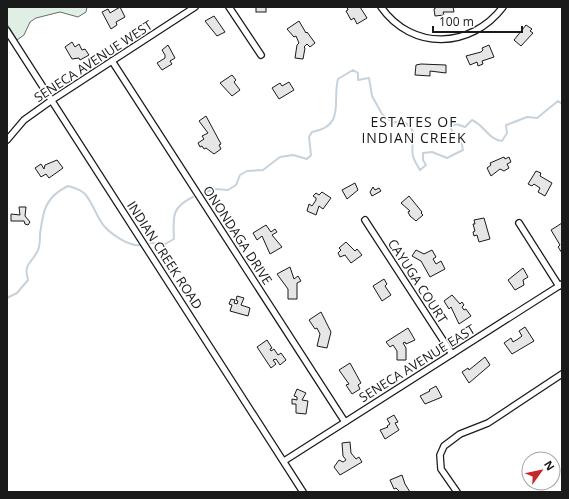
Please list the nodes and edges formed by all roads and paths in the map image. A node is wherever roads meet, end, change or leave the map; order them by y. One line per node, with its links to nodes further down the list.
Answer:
1 (195, 7): 7 (street, SENECA AVENUE WEST)
2 (229, 7): 6 (street)
3 (381, 7): 4 (street)
4 (503, 7)
5 (7, 31): 8 (street, INDIAN CREEK ROAD)
6 (261, 55)
7 (112, 61): 8 (street, SENECA AVENUE WEST); 15 (street, ONONDAGA DRIVE)
8 (52, 100): 9 (street, SENECA AVENUE WEST); 16 (street, INDIAN CREEK ROAD)
9 (7, 140)
10 (365, 220): 13 (street, CAYUGA COURT)
11 (519, 223): 12 (street)
12 (561, 285): 13 (street, SENECA AVENUE EAST)
13 (452, 354): 15 (street, SENECA AVENUE EAST)
14 (562, 374): 18 (street)
15 (345, 422): 16 (street, SENECA AVENUE EAST)
16 (284, 461): 17 (street, INDIAN CREEK ROAD)
17 (303, 492)
18 (457, 492)

